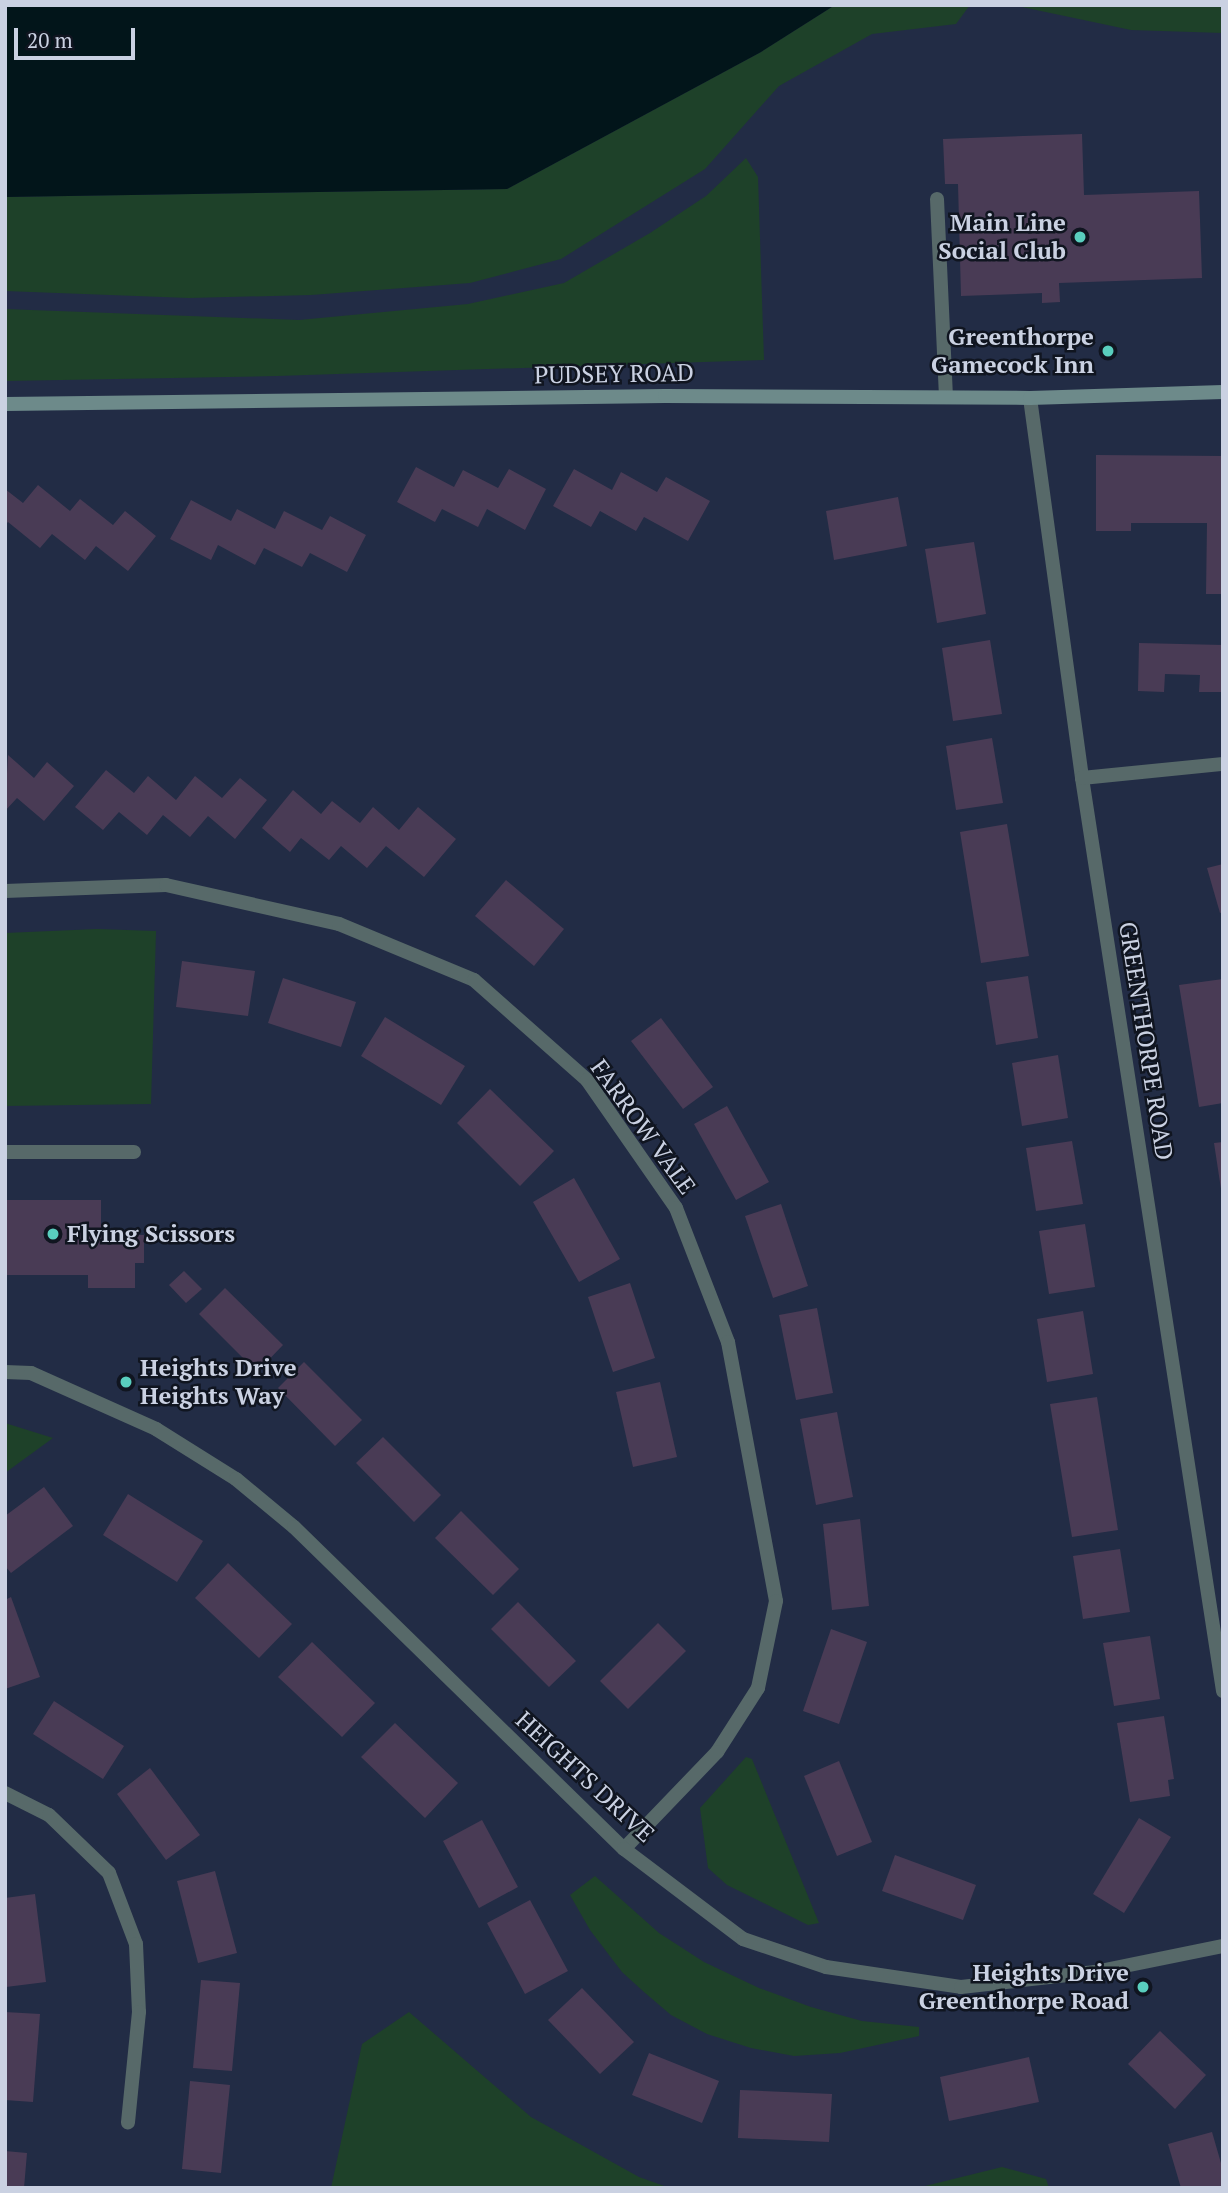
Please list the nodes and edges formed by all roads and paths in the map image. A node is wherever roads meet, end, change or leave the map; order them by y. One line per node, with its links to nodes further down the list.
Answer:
1 (937, 199): 3 (street)
2 (1223, 392): 4 (main road, PUDSEY ROAD)
3 (946, 395): 4 (main road, PUDSEY ROAD); 5 (main road, PUDSEY ROAD)
4 (1030, 398): 7 (street, GREENTHORPE ROAD)
5 (5, 404)
6 (1223, 764): 7 (street)
7 (1082, 778): 12 (street, GREENTHORPE ROAD)
8 (5, 891): 14 (street, FARROW VALE)
9 (5, 1152): 10 (street)
10 (134, 1152)
11 (5, 1372): 14 (street, HEIGHTS DRIVE)
12 (1223, 1691)
13 (5, 1793): 16 (street)
14 (624, 1849): 15 (street, HEIGHTS DRIVE)
15 (1223, 1946)
16 (128, 2122)

